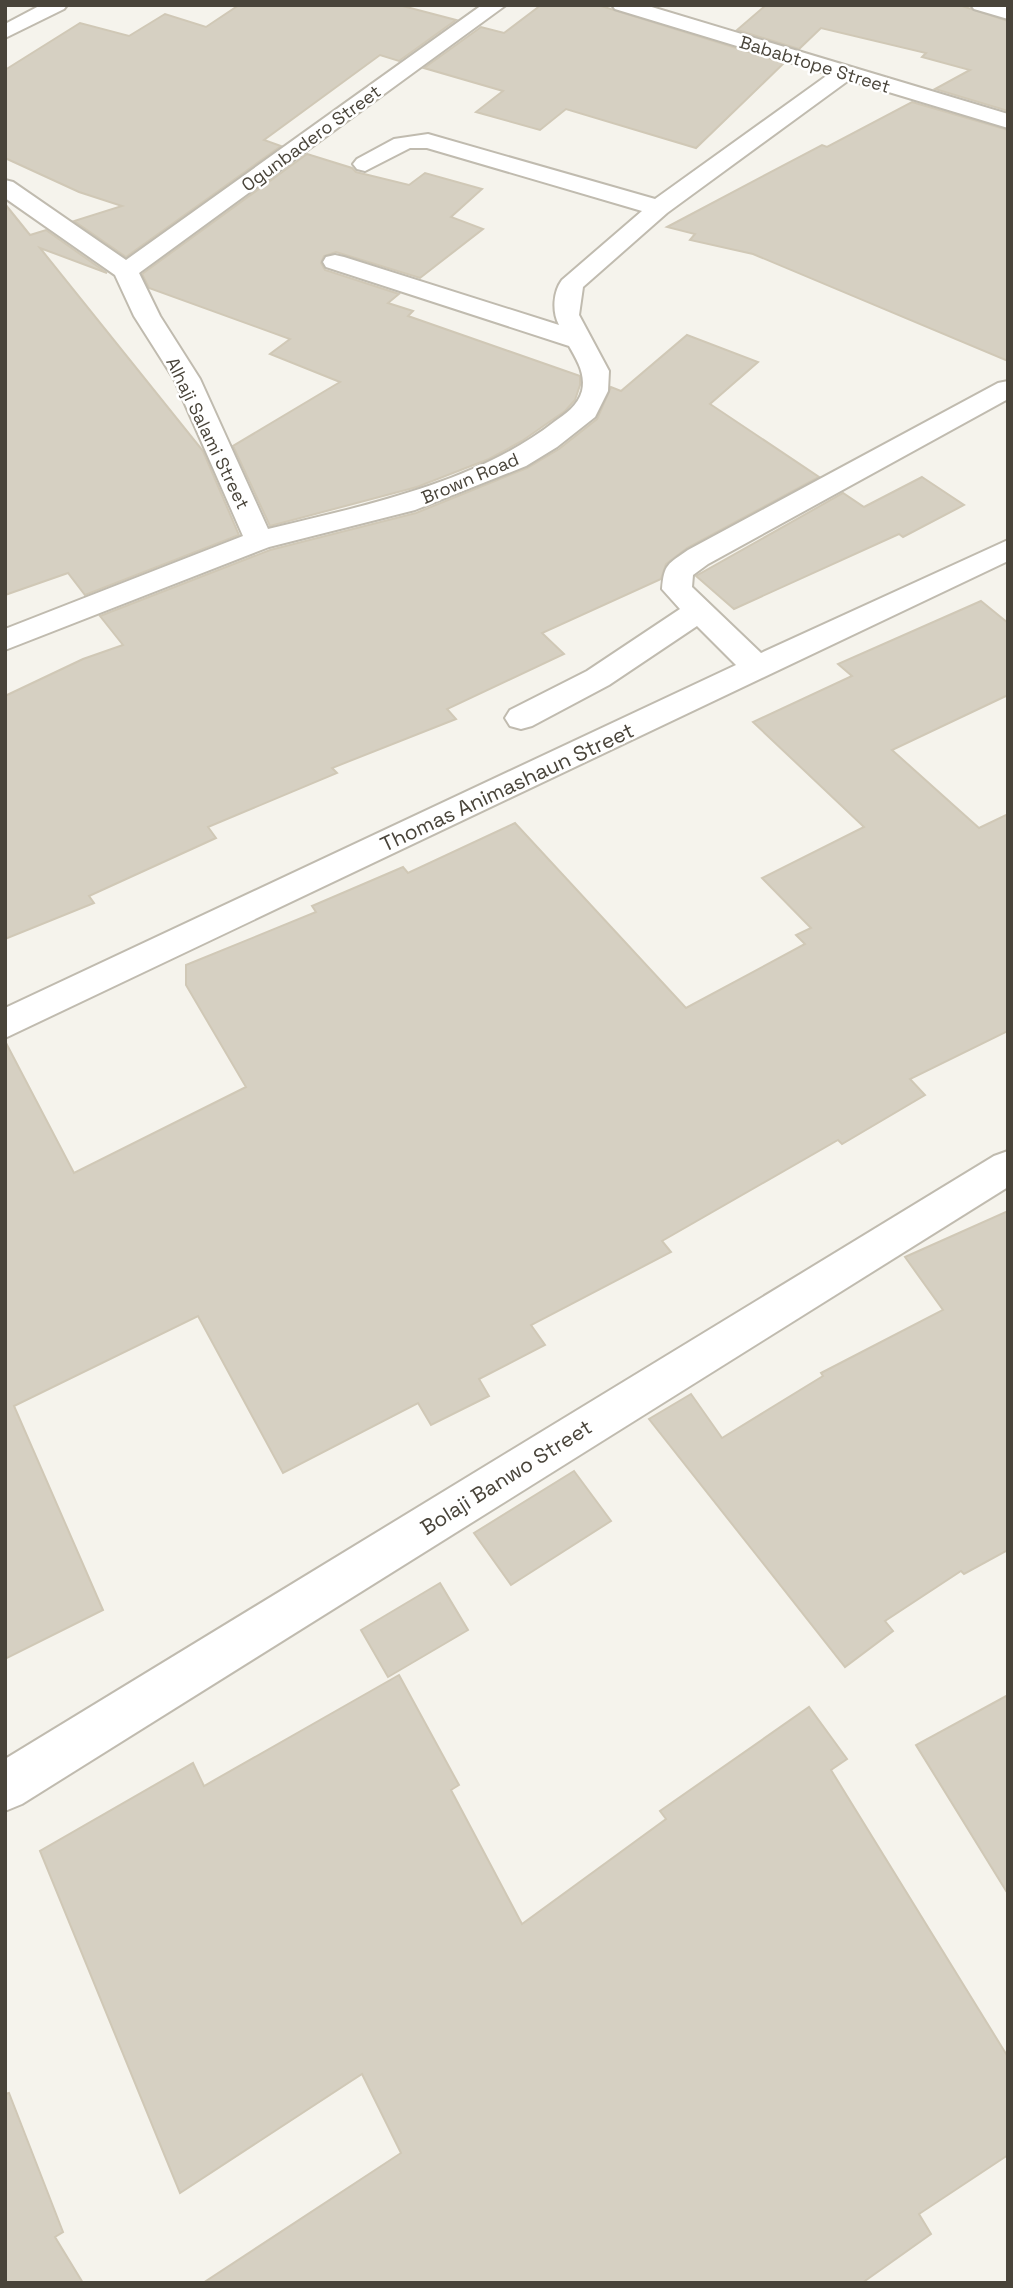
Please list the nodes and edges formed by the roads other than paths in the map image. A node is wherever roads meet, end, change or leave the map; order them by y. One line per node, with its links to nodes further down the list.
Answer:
1 (57, 5): 6 (street)
2 (496, 5): 13 (street, Ogunbadero Street)
3 (622, 5): 7 (street, Bababtope Street)
4 (981, 5): 5 (street)
5 (1008, 13)
6 (5, 32)
7 (845, 73): 8 (street, Bababtope Street); 11 (street, Brown Road)
8 (1008, 121)
9 (365, 164): 11 (street)
10 (5, 187): 13 (street)
11 (659, 208): 14 (street, Brown Road)
12 (335, 262): 14 (street)
13 (126, 271): 16 (street, Alhaji Salami Street)
14 (581, 341): 16 (street, Brown Road)
15 (1007, 389): 18 (street)
16 (259, 540): 19 (street, Brown Road)
17 (1008, 549): 20 (street, Thomas Animashaun Street)
18 (699, 611): 20 (street); 21 (street)
19 (5, 640)
20 (758, 668): 22 (street, Thomas Animashaun Street)
21 (521, 719)
22 (5, 1024)
23 (1008, 1167): 24 (street, Bolaji Banwo Street)
24 (5, 1787)

